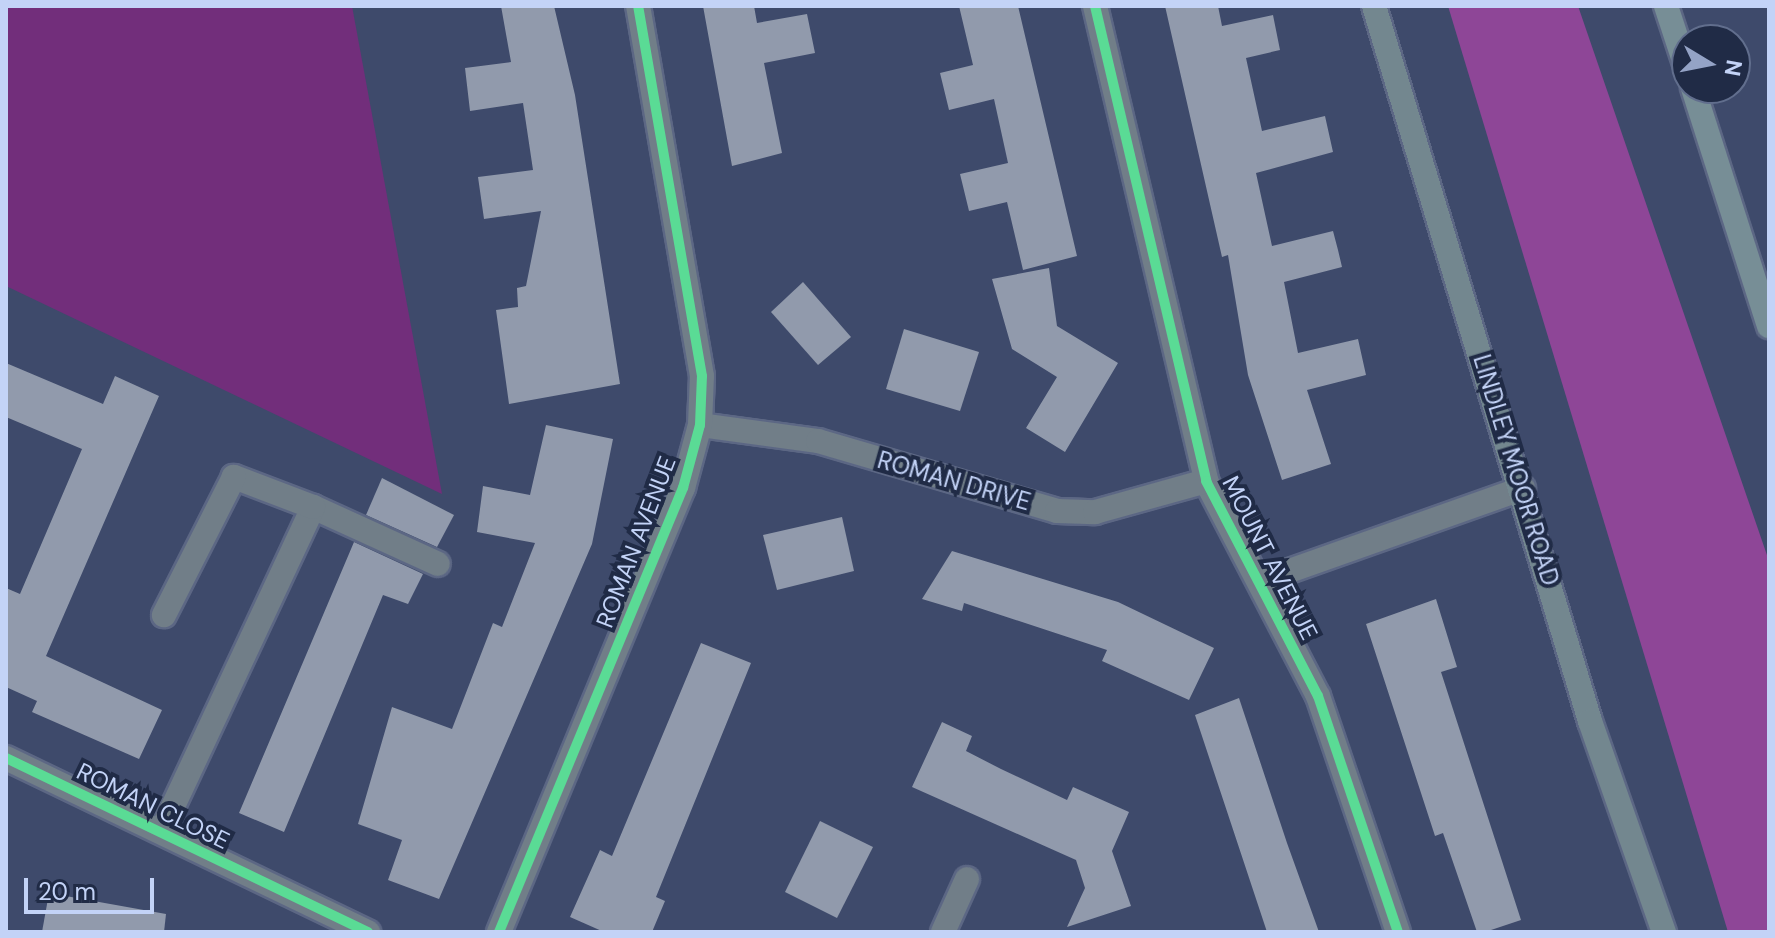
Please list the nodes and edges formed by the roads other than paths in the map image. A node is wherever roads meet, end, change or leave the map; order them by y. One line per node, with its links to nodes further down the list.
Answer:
1 (638, 6): 6 (street, ROMAN AVENUE)
2 (1095, 6): 7 (street, MOUNT AVENUE)
3 (1374, 6): 8 (main road, LINDLEY MOOR ROAD)
4 (1698, 104): 5 (highway)
5 (1769, 326)
6 (700, 425): 7 (street, ROMAN DRIVE); 17 (street, ROMAN AVENUE)
7 (1206, 481): 11 (street, MOUNT AVENUE)
8 (1523, 488): 11 (street); 20 (main road, LINDLEY MOOR ROAD)
9 (313, 507): 10 (street); 12 (street); 14 (street)
10 (438, 564)
11 (1261, 581): 19 (street, MOUNT AVENUE)
12 (164, 615)
13 (6, 758): 14 (street, ROMAN CLOSE)
14 (161, 832): 16 (street, ROMAN CLOSE)
15 (967, 879): 18 (street)
16 (368, 932)
17 (499, 932)
18 (943, 932)
19 (1398, 932)
20 (1664, 932)

